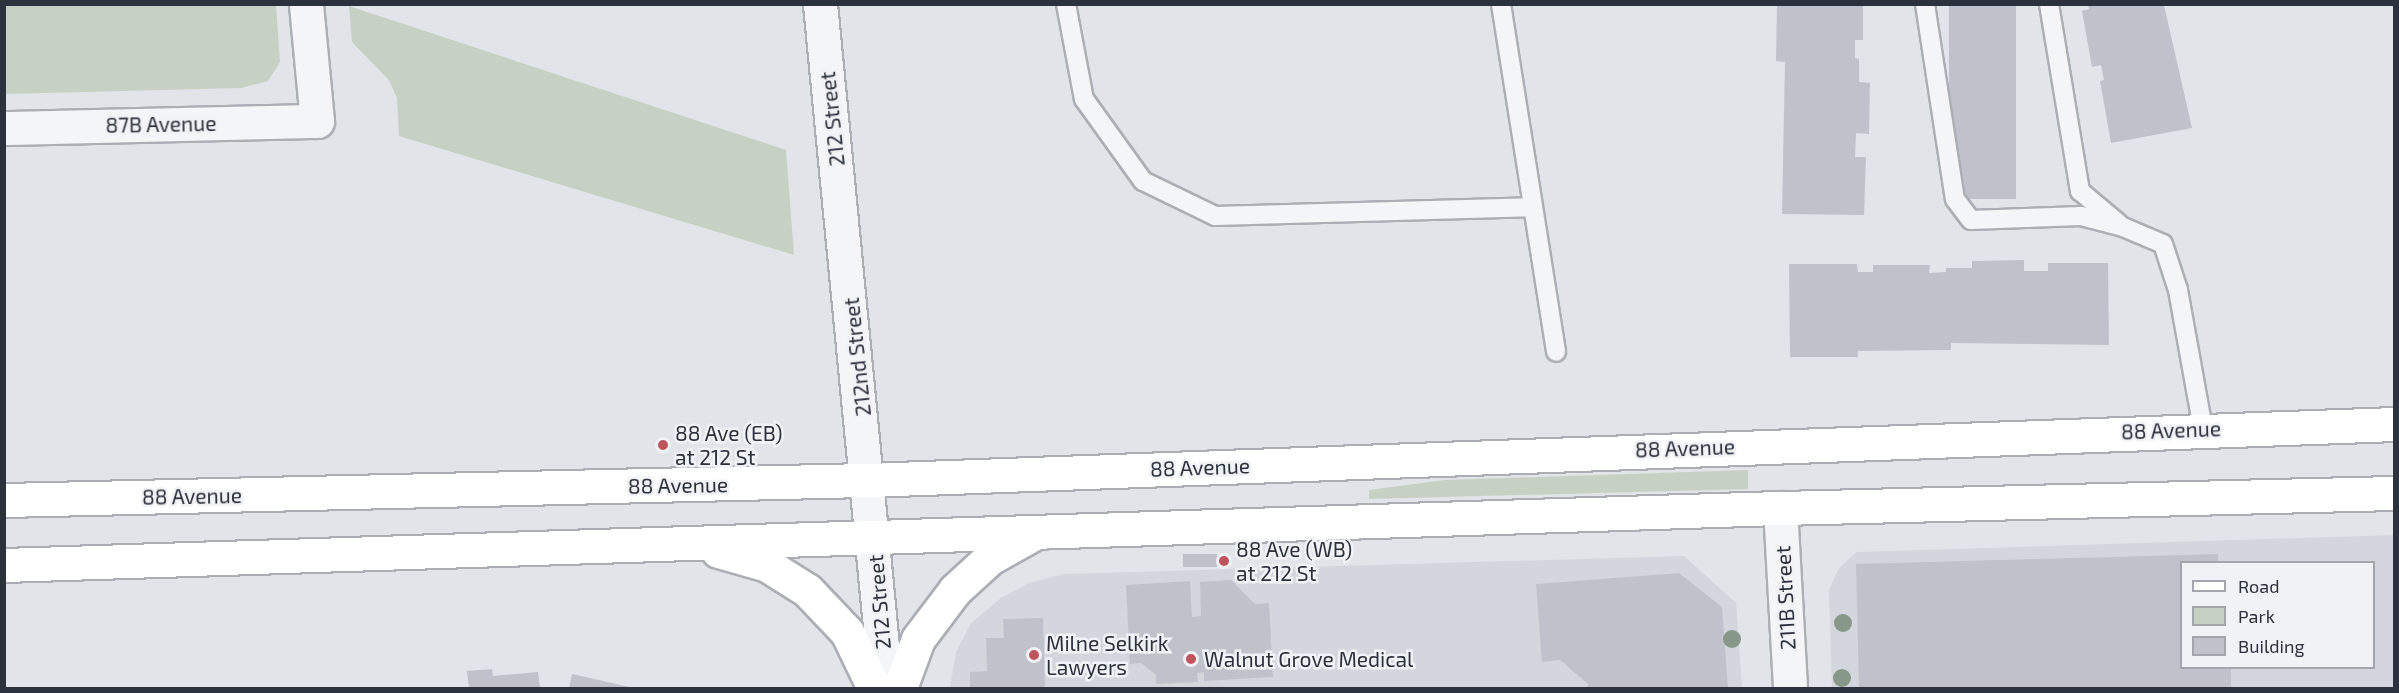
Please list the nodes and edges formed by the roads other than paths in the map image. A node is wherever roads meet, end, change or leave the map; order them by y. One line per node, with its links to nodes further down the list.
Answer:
1 (306, 4): 7 (street, 87B Avenue)
2 (820, 4): 10 (street, 212 Street)
3 (1065, 4): 8 (lane)
4 (1501, 4): 8 (lane)
5 (1925, 4): 9 (lane)
6 (2049, 4): 9 (lane)
7 (4, 128)
8 (1530, 207): 11 (lane)
9 (2123, 227): 13 (lane)
10 (844, 233): 14 (street, 212nd Street)
11 (1556, 352)
12 (2394, 424): 13 (main road, 88 Avenue)
13 (2203, 429): 14 (main road, 88 Avenue)
14 (868, 480): 16 (main road, 88 Avenue); 19 (street, 212 Street)
15 (2394, 493): 17 (main road)
16 (4, 500)
17 (1780, 508): 18 (main road); 25 (street, 211B Street)
18 (1037, 532): 19 (main road); 24 (main road)
19 (873, 537): 20 (main road); 23 (street, 212 Street)
20 (687, 542): 21 (main road); 22 (main road)
21 (4, 565)
22 (874, 688)
23 (886, 688)
24 (900, 688)
25 (1790, 688)

